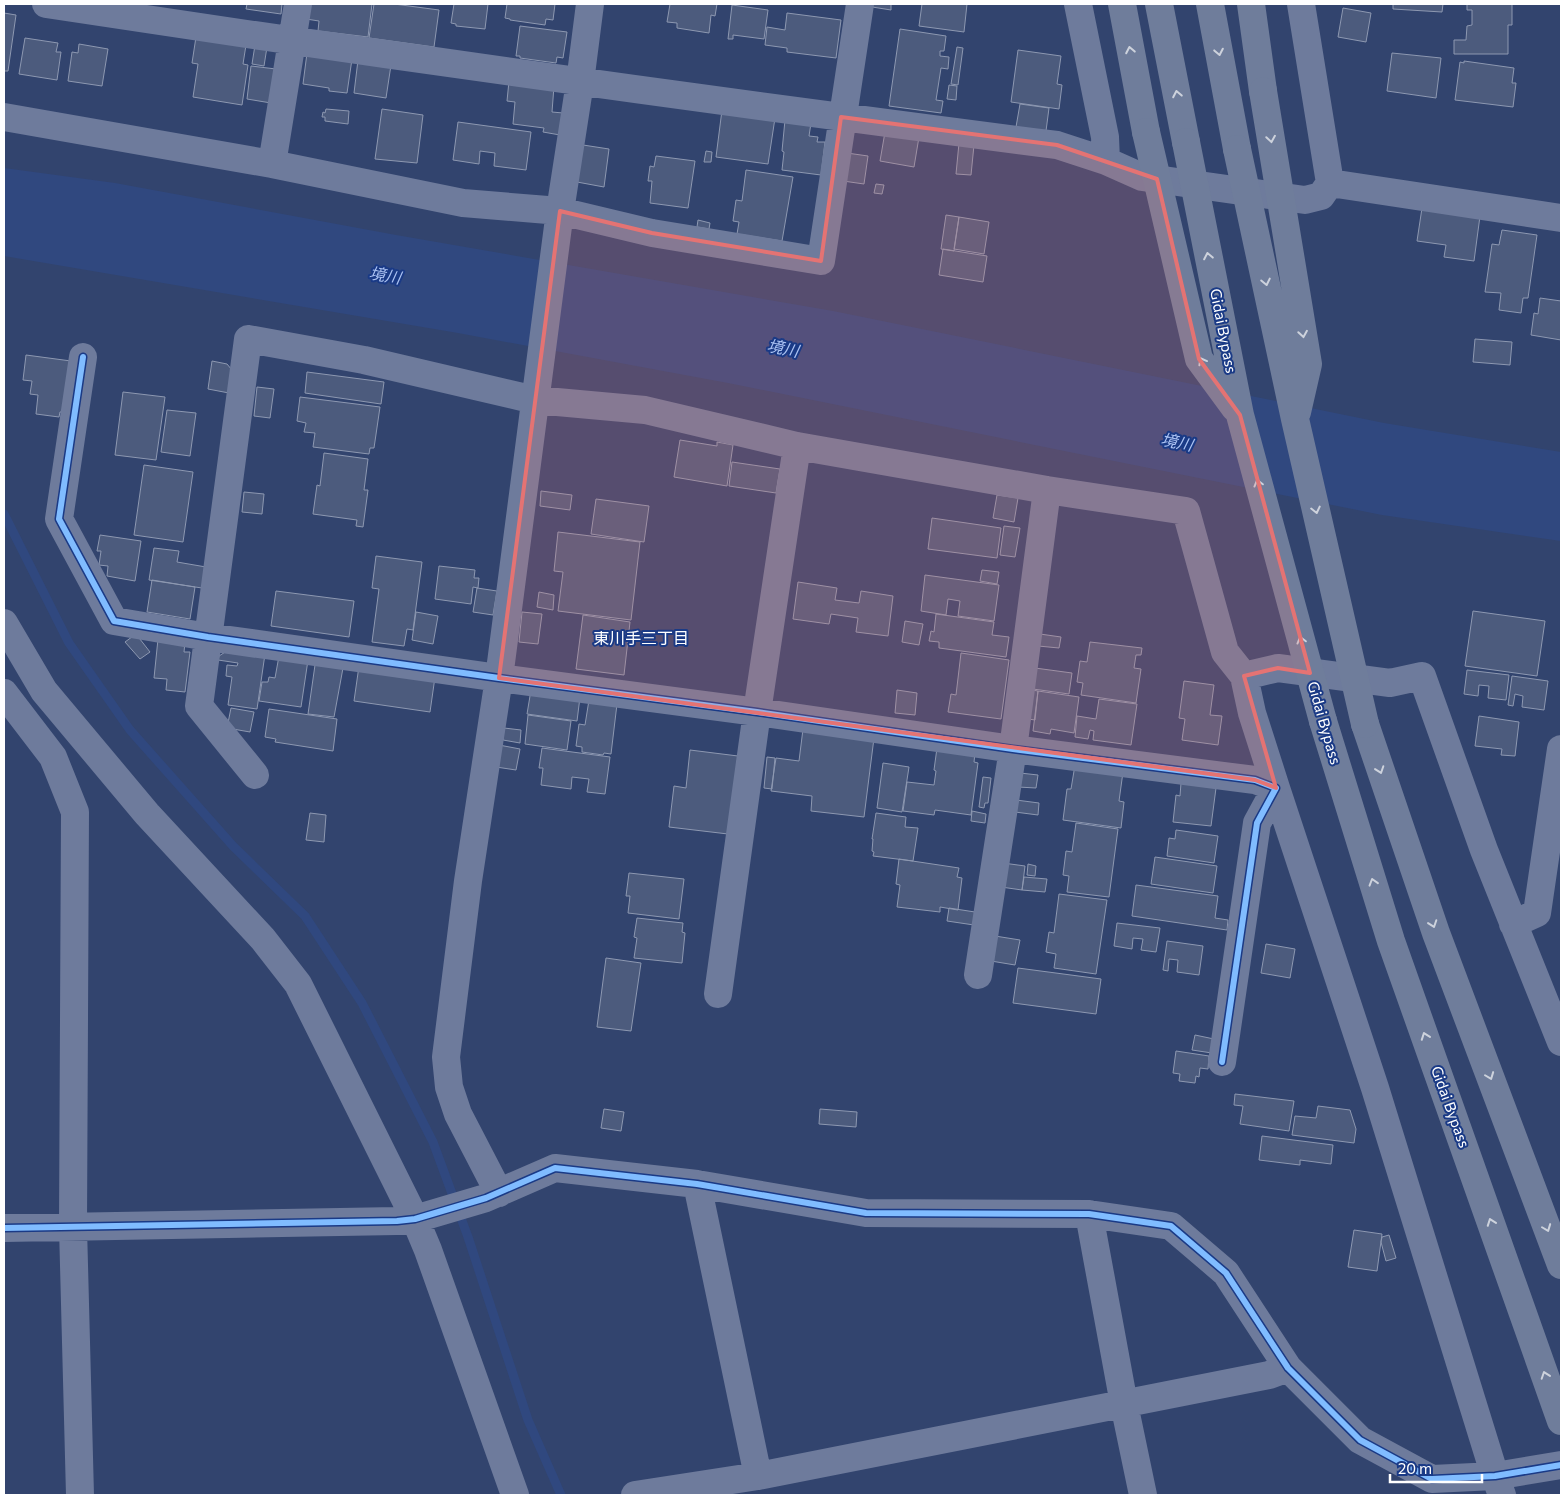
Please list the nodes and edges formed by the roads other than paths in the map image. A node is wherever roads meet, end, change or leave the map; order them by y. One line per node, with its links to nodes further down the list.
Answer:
1 (46, 4): 11 (street)
2 (298, 4): 11 (street)
3 (590, 4): 12 (street)
4 (860, 4): 14 (street)
5 (1078, 4): 15 (street)
6 (1122, 4): 22 (highway, one-way to 6, bridge)
7 (1160, 4): 22 (highway, Gidai Bypass, one-way to 7, bridge)
8 (1210, 4): 23 (highway, one-way to 23, bridge)
9 (1252, 4): 23 (highway, one-way to 23, bridge)
10 (1300, 4): 17 (street)
11 (292, 41): 12 (street); 16 (street)
12 (580, 82): 14 (street); 19 (street)
13 (4, 117): 16 (street)
14 (841, 118): 15 (street); 19 (street)
15 (1106, 160): 17 (street)
16 (272, 164): 19 (street)
17 (1330, 183): 18 (street)
18 (1561, 218)
19 (559, 220): 21 (street)
20 (83, 357): 27 (street)
21 (536, 389): 24 (street); 27 (street); 29 (street)
22 (1240, 415): 50 (highway, Gidai Bypass, one-way to 22, bridge)
23 (1295, 419): 47 (highway, one-way to 47, bridge)
24 (797, 446): 25 (street); 31 (street)
25 (1047, 490): 28 (street); 32 (street)
26 (4, 623): 44 (street)
27 (208, 637): 29 (street); 34 (street)
28 (1244, 676): 35 (street); 36 (street)
29 (499, 678): 31 (street); 42 (street)
30 (4, 693): 45 (street)
31 (757, 712): 32 (street); 38 (street)
32 (1013, 749): 35 (street); 37 (street)
33 (1561, 749): 36 (street)
34 (255, 775)
35 (1276, 788): 40 (street); 53 (street)
36 (1513, 924): 39 (street)
37 (978, 975)
38 (718, 994)
39 (1561, 1042)
40 (1222, 1062)
41 (696, 1184): 42 (street); 43 (street); 52 (street)
42 (493, 1196): 44 (street)
43 (1089, 1214): 48 (street); 49 (street)
44 (421, 1217): 45 (street); 55 (street)
45 (73, 1227): 46 (street); 54 (street)
46 (4, 1228)
47 (1561, 1265)
48 (1288, 1368): 49 (street); 53 (street)
49 (1124, 1404): 52 (street); 57 (street)
50 (1561, 1421)
51 (1561, 1465): 53 (street)
52 (758, 1476): 56 (street)
53 (1499, 1486)
54 (80, 1495)
55 (515, 1495)
56 (635, 1495)
57 (1144, 1495)

